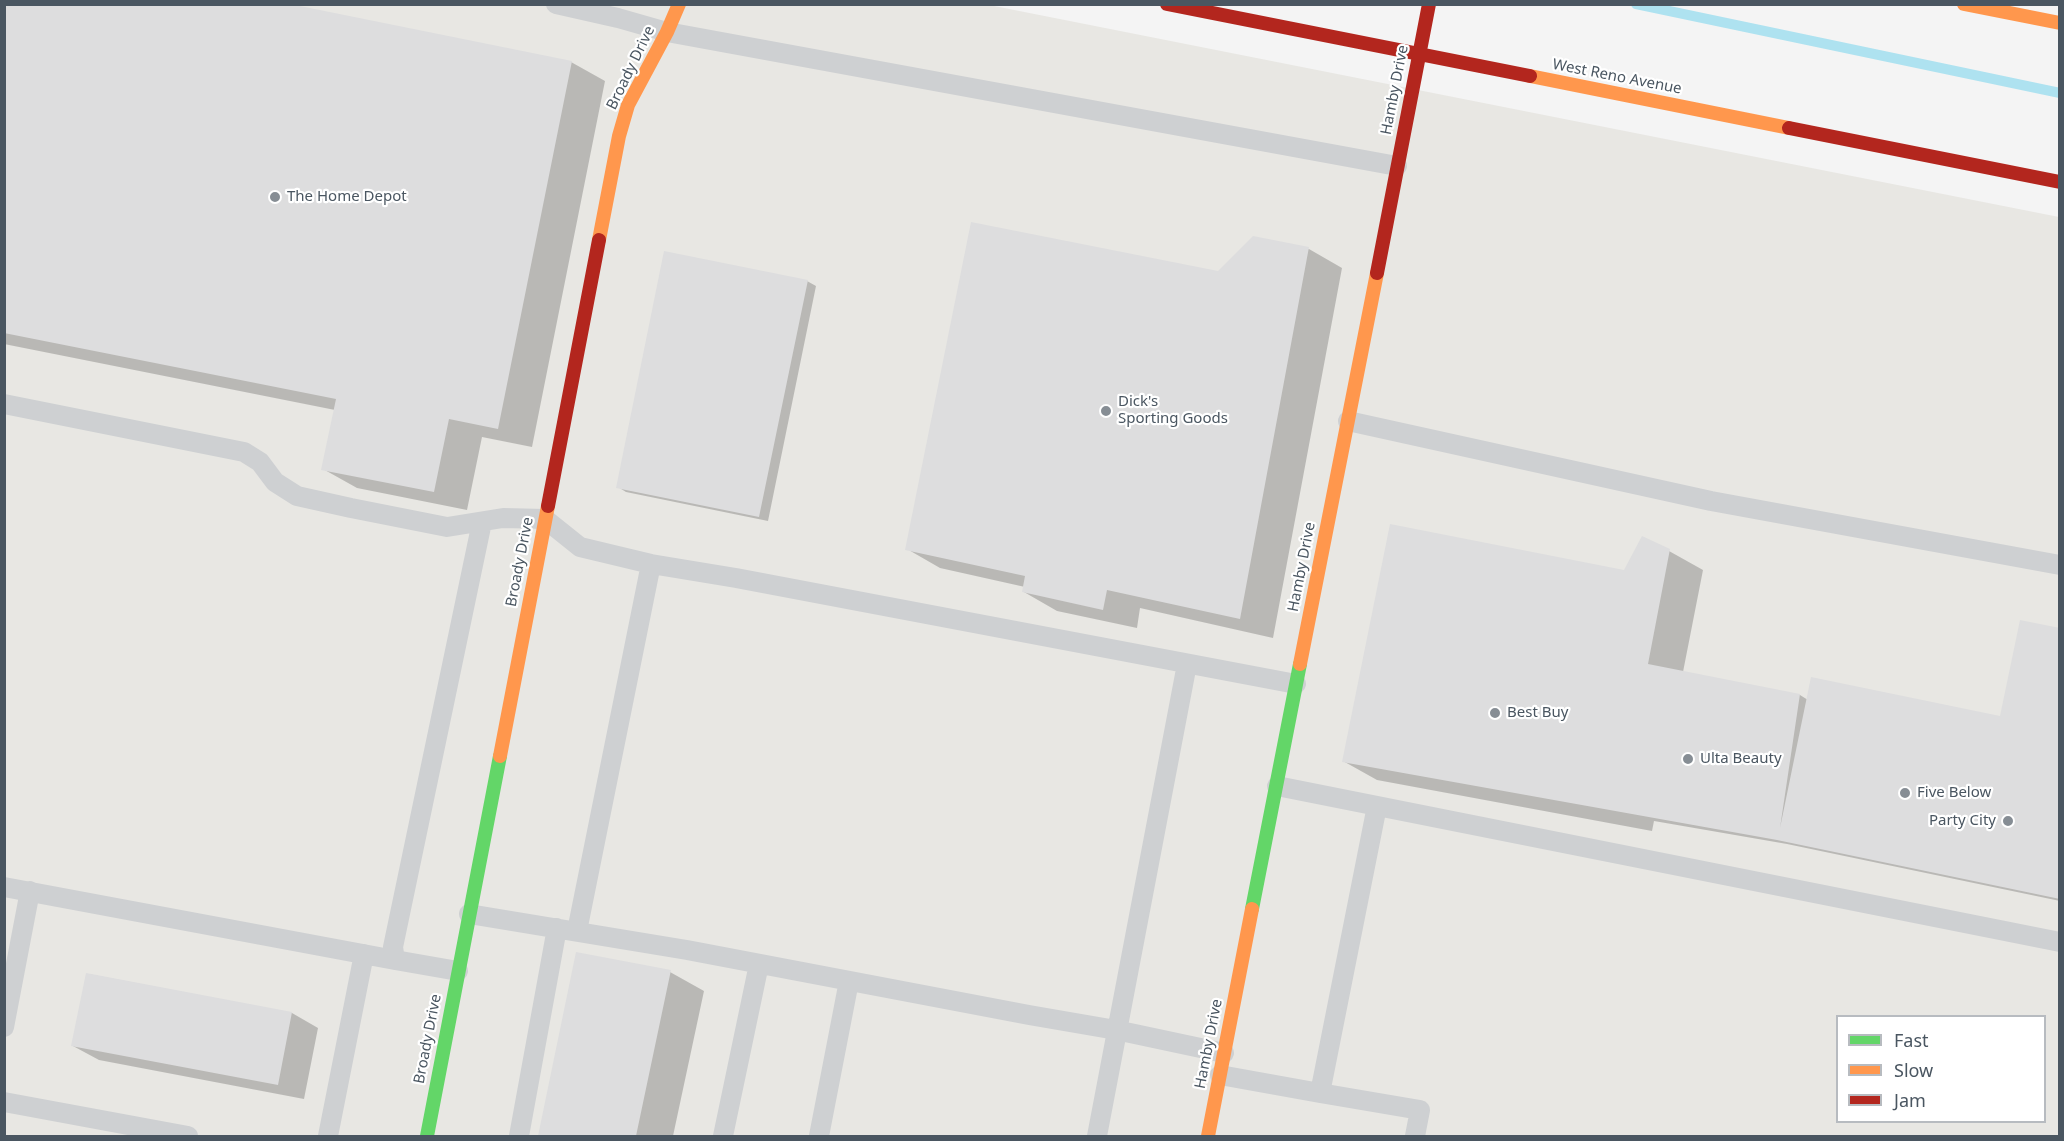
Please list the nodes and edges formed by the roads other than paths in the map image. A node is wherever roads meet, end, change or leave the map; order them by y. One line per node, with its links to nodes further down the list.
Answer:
1 (556, 4): 8 (lane)
2 (679, 4): 8 (street, Broady Drive)
3 (1167, 4): 9 (street, West Reno Avenue)
4 (1429, 4): 9 (street, Hamby Drive)
5 (1964, 4): 6 (street)
6 (2038, 12): 7 (street)
7 (2060, 23)
8 (667, 32): 10 (lane); 14 (street, Broady Drive)
9 (1419, 55): 10 (street, Hamby Drive); 11 (street, West Reno Avenue)
10 (1397, 166): 13 (street, Hamby Drive)
11 (2060, 182)
12 (4, 404): 15 (lane)
13 (1348, 421): 17 (lane); 19 (street, Hamby Drive)
14 (545, 519): 15 (lane); 16 (lane); 24 (street, Broady Drive)
15 (482, 522): 29 (lane)
16 (651, 564): 18 (lane); 26 (lane)
17 (2060, 565)
18 (1187, 664): 19 (lane); 34 (lane)
19 (1296, 684): 20 (street, Hamby Drive)
20 (1277, 786): 21 (lane); 35 (street, Hamby Drive)
21 (1377, 806): 27 (lane); 37 (lane)
22 (4, 886): 23 (lane)
23 (30, 891): 28 (lane); 33 (lane)
24 (470, 914): 25 (lane); 31 (street, Broady Drive)
25 (557, 928): 26 (lane); 42 (lane)
26 (577, 931): 30 (lane)
27 (2060, 942)
28 (364, 954): 29 (lane); 40 (lane)
29 (395, 960): 31 (lane)
30 (759, 964): 32 (lane); 43 (lane)
31 (458, 971): 41 (street, Broady Drive)
32 (849, 981): 34 (lane); 44 (lane)
33 (4, 1028)
34 (1116, 1030): 35 (lane); 45 (lane)
35 (1224, 1053): 36 (street, Hamby Drive)
36 (1220, 1075): 37 (lane); 46 (street, Hamby Drive)
37 (1320, 1093): 47 (lane)
38 (4, 1102): 39 (lane)
39 (188, 1137)
40 (328, 1137)
41 (426, 1137)
42 (519, 1137)
43 (723, 1137)
44 (819, 1137)
45 (1097, 1137)
46 (1208, 1137)
47 (1415, 1137)

